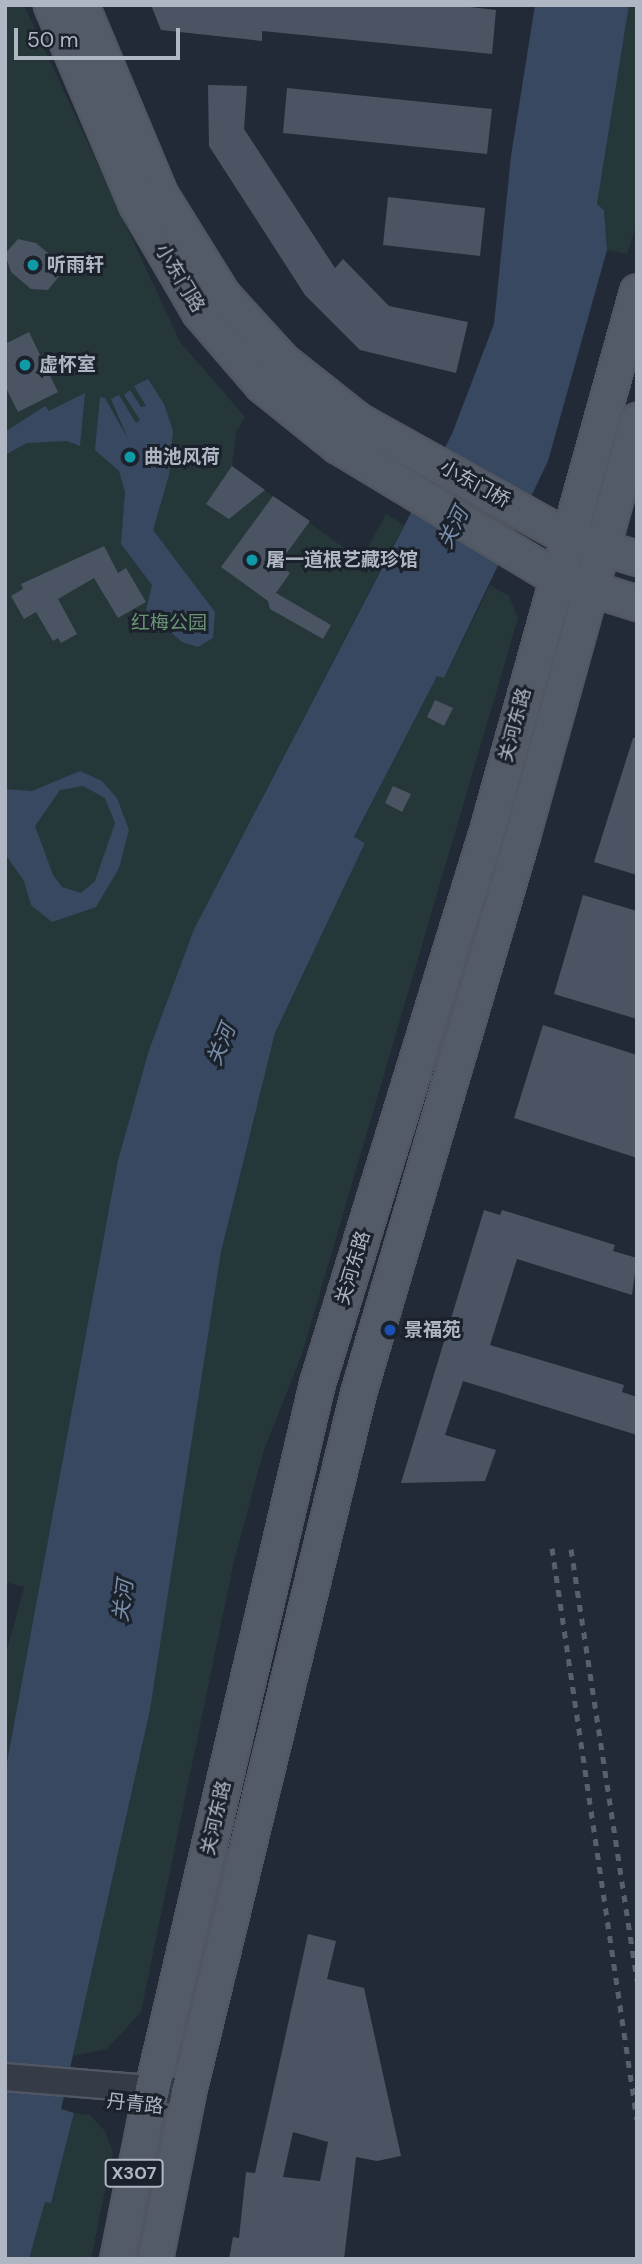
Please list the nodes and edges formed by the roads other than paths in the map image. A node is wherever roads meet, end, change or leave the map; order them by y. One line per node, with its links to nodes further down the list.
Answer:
1 (51, 5): 6 (main road, 小东门路)
2 (80, 5): 5 (main road, 小东门路)
3 (637, 291): 7 (main road, 关河东路)
4 (637, 420): 8 (main road, 关河东路)
5 (415, 451): 7 (main road, 小东门桥)
6 (398, 482): 10 (main road, 小东门桥)
7 (567, 537): 8 (main road); 10 (main road, 关河东路)
8 (600, 548): 9 (main road); 11 (main road, 关河东路)
9 (637, 558)
10 (555, 578): 11 (main road); 16 (main road, 关河东路)
11 (589, 590): 12 (main road); 17 (main road, 关河东路)
12 (637, 603)
13 (5, 2077): 14 (street)
14 (88, 2091): 15 (street); 16 (street, 丹青路)
15 (5, 2093)
16 (151, 2097): 17 (street, 丹青路); 18 (main road, 关河东路 / X307)
17 (186, 2100): 19 (main road, 关河东路 / X307)
18 (117, 2259)
19 (155, 2259)

